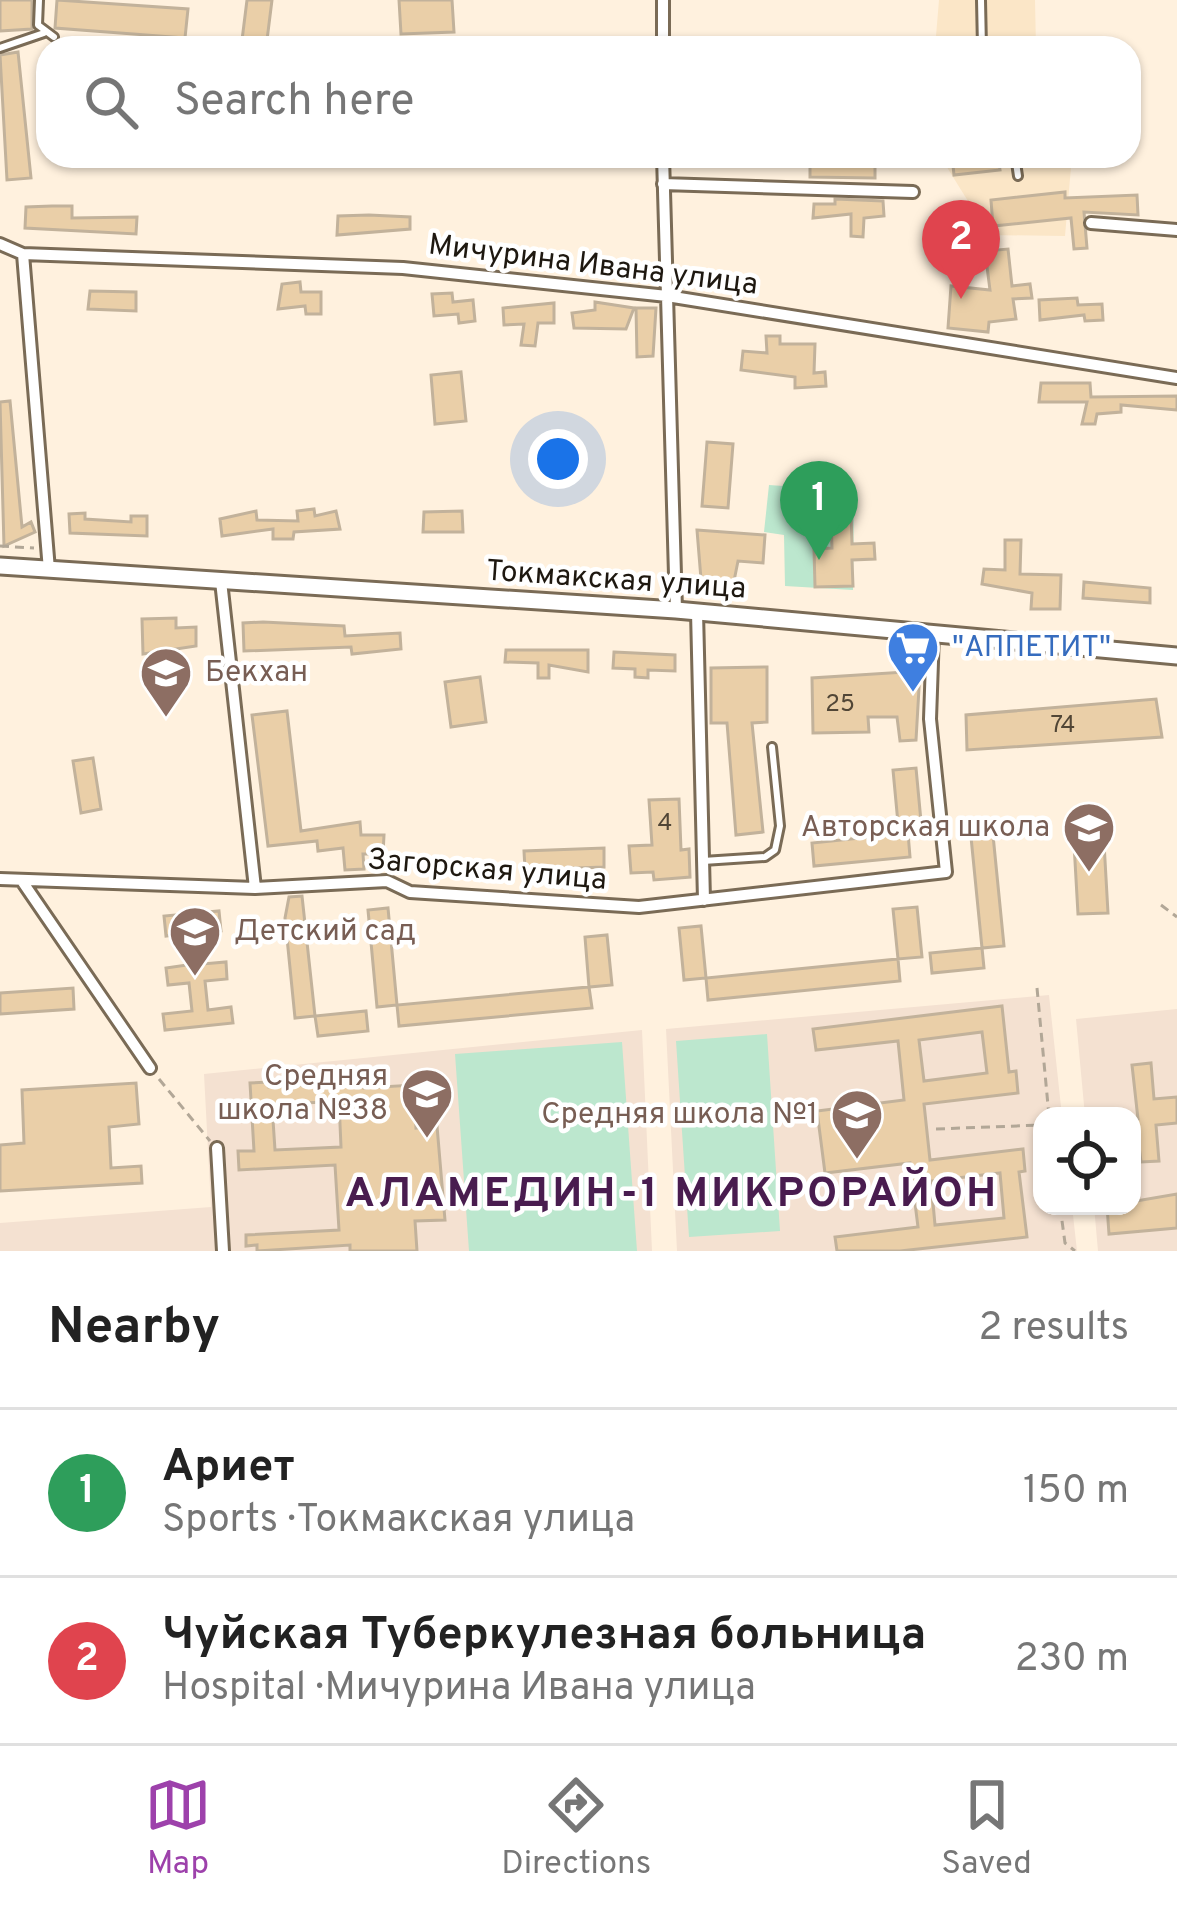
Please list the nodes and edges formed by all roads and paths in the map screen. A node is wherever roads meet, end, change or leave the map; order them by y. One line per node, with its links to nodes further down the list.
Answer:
1 (39, 0): 4 (lane)
2 (663, 0): 6 (street)
3 (981, 0): 7 (lane)
4 (44, 33): 5 (lane); 8 (lane)
5 (52, 36)
6 (663, 36)
7 (982, 36)
8 (0, 48)
9 (664, 168): 12 (street)
10 (1017, 168): 11 (lane)
11 (1018, 176)
12 (664, 184): 13 (street); 18 (street)
13 (913, 192)
14 (1091, 223): 15 (street)
15 (1177, 230)
16 (0, 243): 17 (street, Мичурина Ивана улица)
17 (23, 254): 18 (street, Мичурина Ивана улица); 21 (street)
18 (667, 296): 19 (street, Мичурина Ивана улица); 25 (street)
19 (1177, 378)
20 (0, 546): 21 (path)
21 (47, 549): 23 (street)
22 (0, 566): 23 (main road, Токмакская улица)
23 (50, 570): 24 (main road, Токмакская улица)
24 (221, 581): 25 (main road, Токмакская улица); 33 (street)
25 (676, 610): 26 (main road, Токмакская улица)
26 (697, 612): 27 (main road, Токмакская улица); 30 (street)
27 (934, 633): 28 (main road, Токмакская улица); 34 (street, Загорская улица)
28 (1177, 656)
29 (772, 747): 30 (lane)
30 (703, 861): 34 (street)
31 (0, 879): 32 (street, Загорская улица)
32 (22, 881): 33 (street, Загорская улица); 38 (street)
33 (255, 888): 34 (street, Загорская улица)
34 (704, 900)
35 (1161, 905): 36 (path)
36 (1177, 916)
37 (1037, 988): 39 (path)
38 (150, 1068): 42 (path)
39 (1048, 1107)
40 (1033, 1125): 41 (path)
41 (937, 1129)
42 (217, 1148): 44 (street)
43 (1061, 1215): 45 (path)
44 (223, 1251)
45 (1075, 1251)

